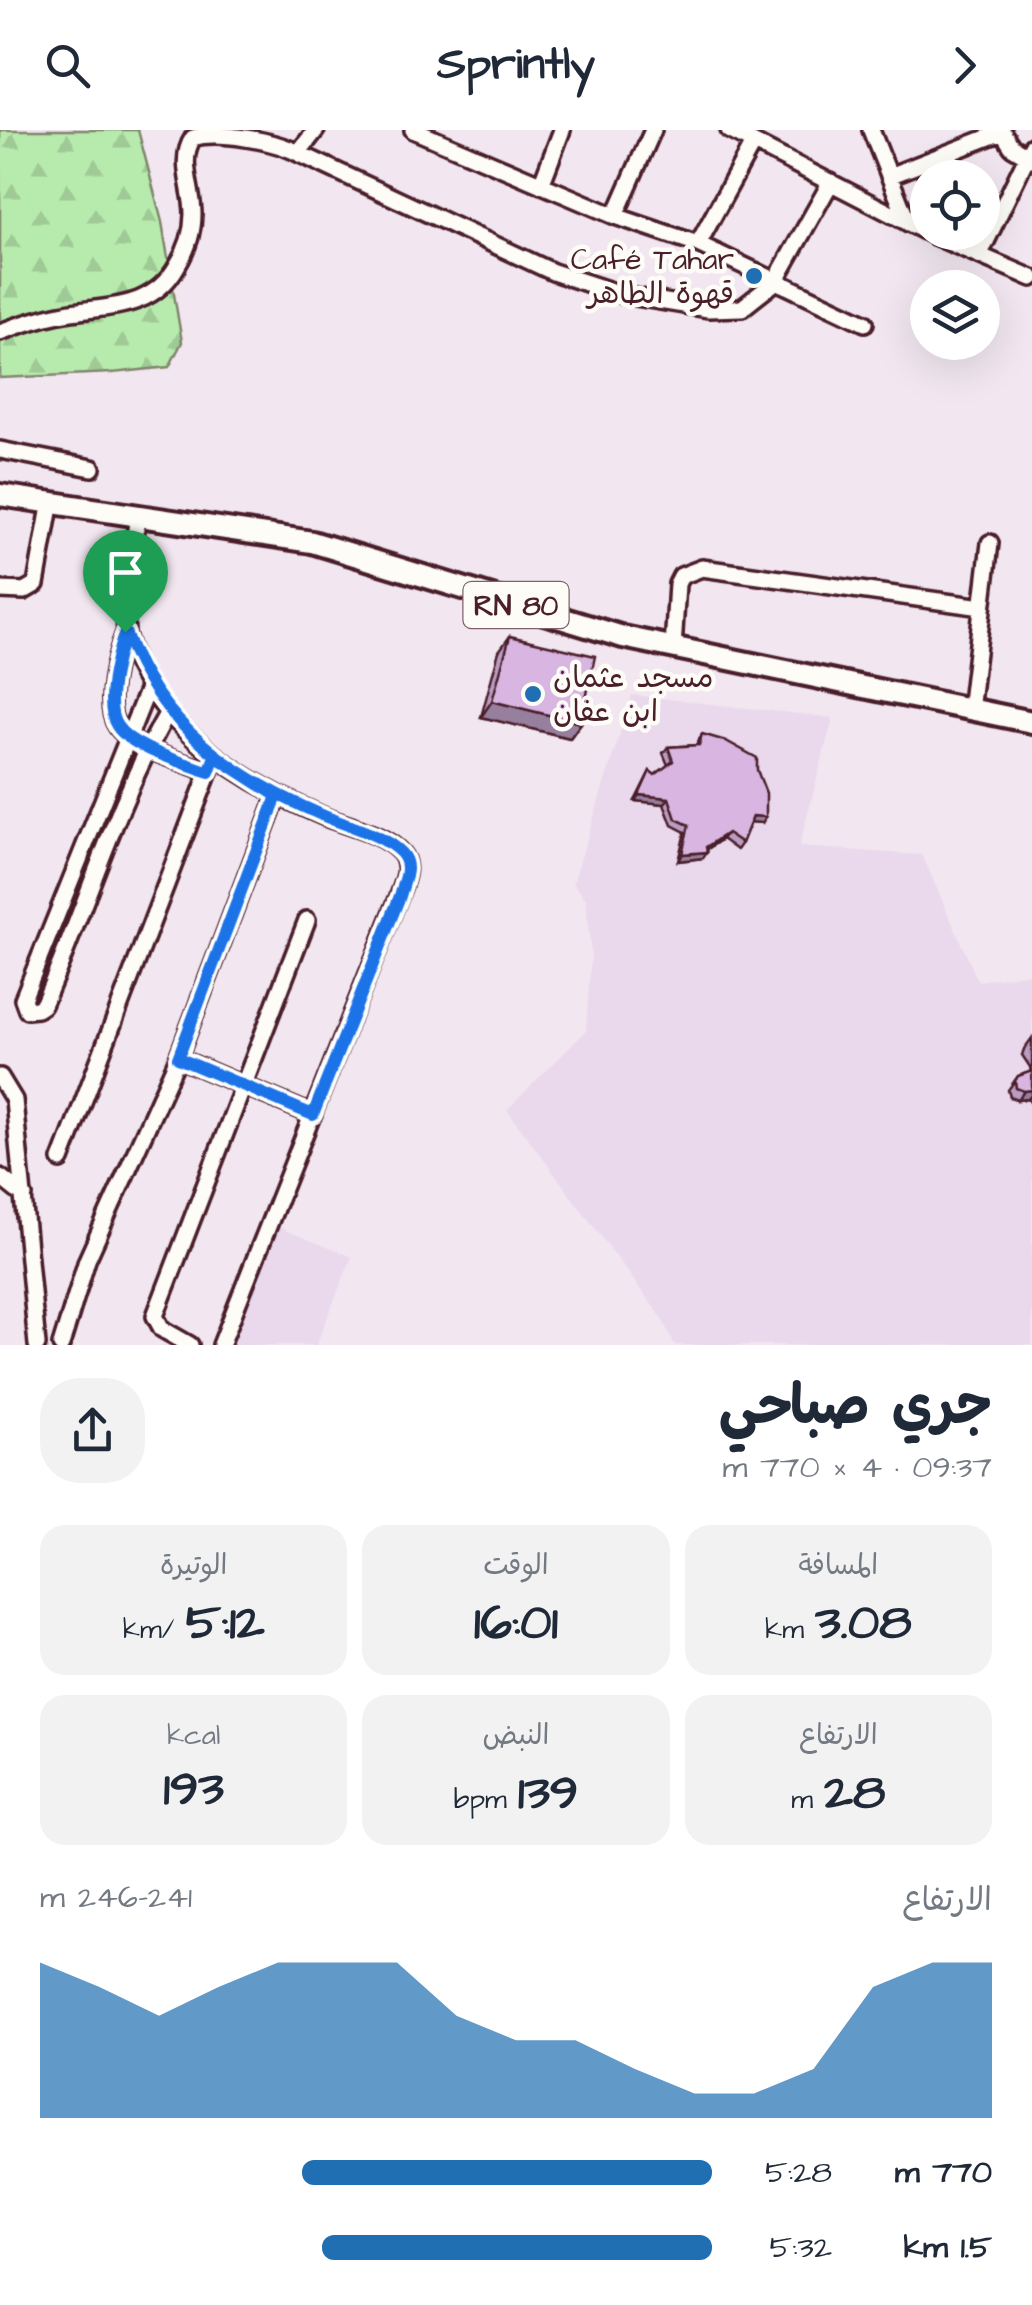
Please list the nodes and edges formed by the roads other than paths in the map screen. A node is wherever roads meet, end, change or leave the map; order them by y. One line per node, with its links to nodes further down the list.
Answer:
1 (271, 130): 10 (street)
2 (316, 130): 10 (street)
3 (412, 130): 14 (street)
4 (562, 130): 14 (street)
5 (653, 130): 15 (street)
6 (729, 130): 9 (street)
7 (872, 130): 12 (street)
8 (1002, 131): 11 (street); 12 (street)
9 (752, 143): 13 (street); 17 (street)
10 (291, 150): 20 (street); 22 (street)
11 (1030, 154): 18 (street)
12 (889, 176): 16 (street)
13 (831, 182): 16 (street); 20 (street)
14 (541, 185): 15 (street)
15 (616, 216): 17 (street)
16 (908, 223): 18 (street)
17 (698, 244): 20 (street)
18 (980, 254): 19 (street)
19 (1032, 278)
20 (774, 282): 21 (street)
21 (865, 324)
22 (0, 332)
23 (0, 450): 24 (street)
24 (92, 468)
25 (0, 494): 26 (main road, RN 80)
26 (51, 501): 27 (main road, RN 80); 29 (street)
27 (138, 515): 31 (street); 32 (main road, RN 80)
28 (990, 543): 30 (street)
29 (0, 590)
30 (982, 607): 32 (street); 35 (street)
31 (125, 632): 33 (street); 37 (street)
32 (672, 648): 35 (main road, RN 80)
33 (149, 686): 34 (street); 37 (street)
34 (168, 712): 38 (street); 39 (street)
35 (970, 712): 36 (main road, RN 80)
36 (1032, 722)
37 (128, 737): 38 (street); 42 (street)
38 (148, 748): 40 (street); 44 (street)
39 (215, 756): 40 (street); 41 (street)
40 (209, 772): 49 (street)
41 (277, 796): 45 (street); 48 (street)
42 (58, 916): 44 (street); 44 (street)
43 (307, 920): 47 (street)
44 (76, 925)
45 (178, 1058): 47 (street); 53 (street)
46 (0, 1077): 51 (street)
47 (246, 1086): 48 (street); 54 (street)
48 (313, 1115): 55 (street)
49 (62, 1160)
50 (0, 1176): 51 (street)
51 (24, 1196): 52 (street)
52 (37, 1345)
53 (60, 1345)
54 (190, 1345)
55 (221, 1345)

